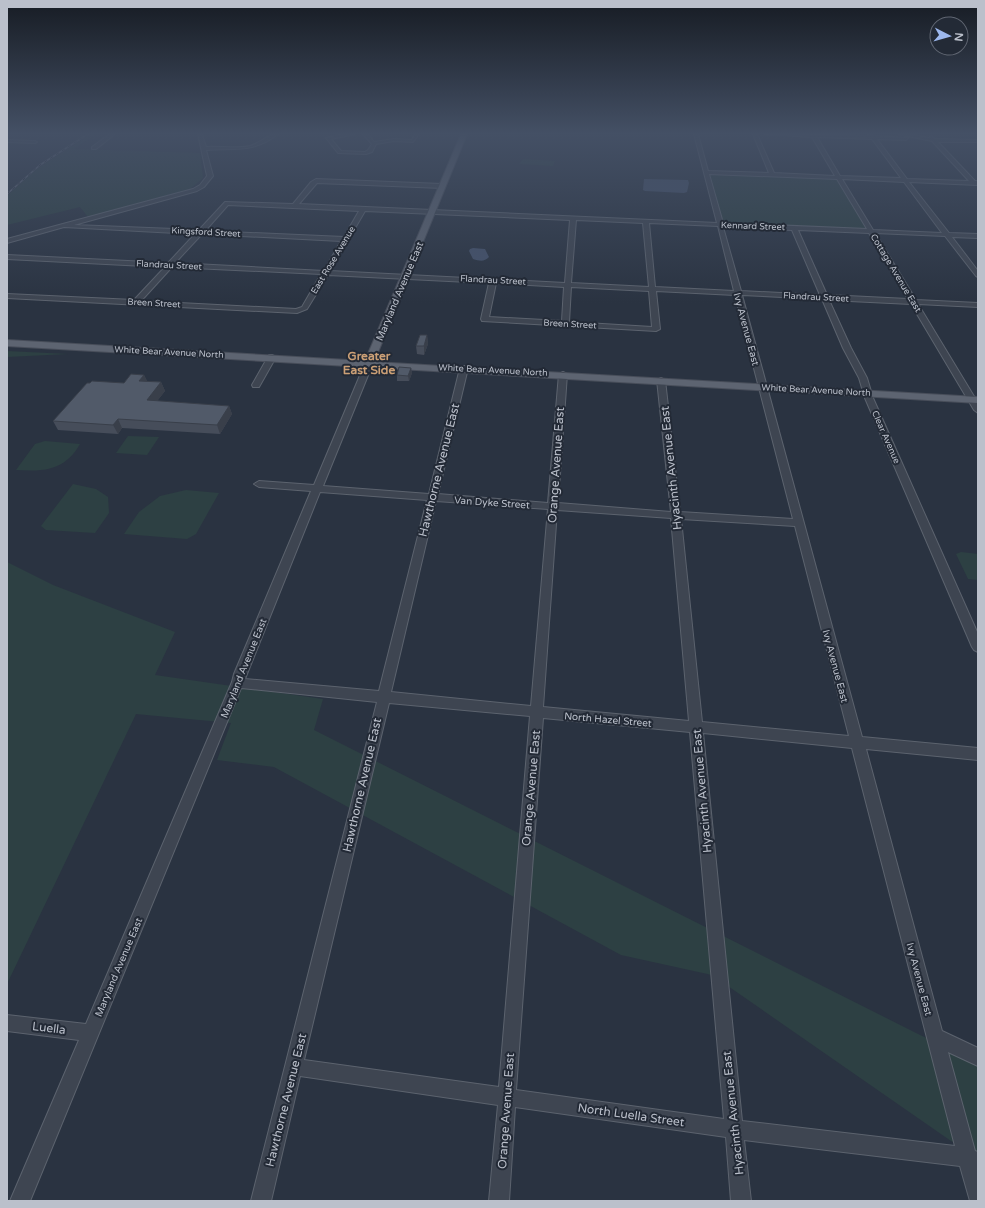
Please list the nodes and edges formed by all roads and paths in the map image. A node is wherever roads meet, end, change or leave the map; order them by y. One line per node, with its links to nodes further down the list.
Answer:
1 (195, 190): 13 (street)
2 (308, 190): 7 (street)
3 (440, 190): 9 (main road, Maryland Avenue East)
4 (711, 190): 12 (street, Ivy Avenue East)
5 (846, 190): 15 (street, Cottage Avenue East)
6 (913, 190): 17 (street)
7 (295, 206): 8 (street, Kennard Street); 16 (street, Kennard Street)
8 (363, 209): 9 (street, Kennard Street); 19 (street, East Rose Avenue)
9 (432, 212): 10 (street, Kennard Street); 25 (main road, Maryland Avenue East)
10 (573, 218): 11 (street, Kennard Street); 27 (street)
11 (646, 221): 12 (street, Kennard Street); 28 (street)
12 (720, 224): 14 (street, Kennard Street); 29 (street, Ivy Avenue East)
13 (66, 226): 16 (street, Kingsford Street); 20 (street)
14 (794, 228): 15 (street, Kennard Street); 31 (street, Clear Avenue)
15 (870, 231): 17 (street, Kennard Street); 33 (street, Cottage Avenue East)
16 (201, 232): 19 (street, Kingsford Street); 22 (street)
17 (946, 234): 18 (street, Kennard Street); 24 (street)
18 (978, 236)
19 (346, 239): 23 (street, East Rose Avenue)
20 (7, 241)
21 (7, 257): 22 (street, Flandrau Street)
22 (170, 265): 23 (street, Flandrau Street); 32 (street)
23 (326, 272): 25 (street, Flandrau Street); 35 (street, East Rose Avenue)
24 (978, 275)
25 (405, 276): 26 (street, Flandrau Street); 39 (main road, Maryland Avenue East)
26 (493, 280): 27 (street, Flandrau Street); 36 (street, Breen Street)
27 (568, 284): 28 (street, Flandrau Street); 36 (street)
28 (652, 289): 29 (street, Flandrau Street); 36 (street, Breen Street)
29 (737, 293): 31 (street, Flandrau Street); 44 (street, Ivy Avenue East)
30 (7, 296): 32 (street, Breen Street)
31 (824, 297): 33 (street, Flandrau Street); 45 (street, Clear Avenue)
32 (136, 302): 35 (street, Breen Street)
33 (913, 302): 34 (street, Flandrau Street); 46 (street, Cottage Avenue East)
34 (978, 305)
35 (302, 310)
36 (565, 323)
37 (7, 343): 38 (main road, White Bear Avenue North)
38 (272, 357): 39 (main road, White Bear Avenue North); 43 (street)
39 (369, 363): 40 (main road, White Bear Avenue North); 49 (street, Maryland Avenue East)
40 (464, 368): 41 (main road, White Bear Avenue North); 50 (street, Hawthorne Avenue East)
41 (563, 374): 42 (main road, White Bear Avenue North); 51 (street, Orange Avenue East)
42 (661, 380): 44 (main road, White Bear Avenue North); 52 (street, Hyacinth Avenue East)
43 (256, 385)
44 (762, 386): 45 (main road, White Bear Avenue North); 53 (street, Ivy Avenue East)
45 (868, 393): 46 (main road, White Bear Avenue North); 54 (street, Clear Avenue)
46 (975, 400): 47 (street, Cottage Avenue East)
47 (978, 410)
48 (259, 484): 49 (street, Van Dyke Street)
49 (317, 489): 50 (street, Van Dyke Street); 55 (street, Maryland Avenue East)
50 (432, 498): 51 (street, Van Dyke Street); 56 (street, Hawthorne Avenue East)
51 (553, 506): 52 (street, Van Dyke Street); 57 (street, Orange Avenue East)
52 (676, 516): 53 (street, Van Dyke Street); 58 (street, Hyacinth Avenue East)
53 (798, 523): 59 (street, Ivy Avenue East)
54 (978, 647)
55 (238, 683): 56 (street, North Hazel Street); 62 (street, Maryland Avenue East)
56 (383, 697): 57 (street, North Hazel Street); 65 (street, Hawthorne Avenue East)
57 (538, 712): 58 (street, North Hazel Street); 66 (street, Orange Avenue East)
58 (696, 727): 59 (street, North Hazel Street); 67 (street, Hyacinth Avenue East)
59 (857, 742): 60 (street, North Hazel Street); 63 (street, Ivy Avenue East)
60 (978, 754)
61 (7, 1023): 62 (street, Luella)
62 (90, 1033): 70 (street, Maryland Avenue East)
63 (936, 1038): 64 (street); 68 (street, Ivy Avenue East)
64 (978, 1057)
65 (295, 1067): 66 (street, North Luella Street); 71 (street, Hawthorne Avenue East)
66 (507, 1099): 67 (street, North Luella Street); 72 (street, Orange Avenue East)
67 (734, 1129): 68 (street, North Luella Street); 73 (street, Hyacinth Avenue East)
68 (973, 1160): 69 (street, Ivy Avenue East)
69 (978, 1197)
70 (20, 1201)
71 (261, 1201)
72 (499, 1201)
73 (741, 1201)

